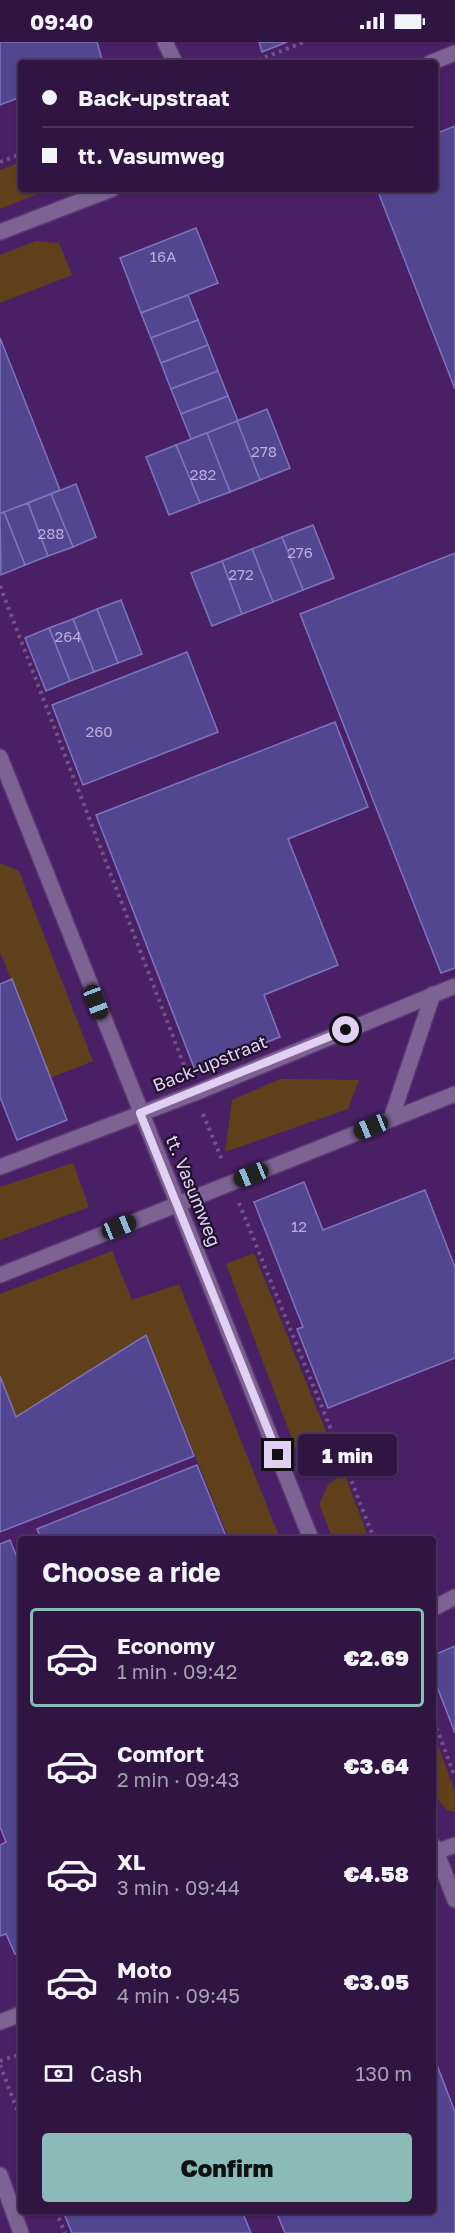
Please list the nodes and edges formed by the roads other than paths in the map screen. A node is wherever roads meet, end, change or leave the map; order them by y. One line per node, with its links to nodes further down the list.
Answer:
1 (165, 42): 3 (street)
2 (455, 53): 4 (street)
3 (174, 60)
4 (438, 60)
5 (104, 192): 6 (street)
6 (0, 232)
7 (0, 757): 11 (street, tt. Vasumweg)
8 (455, 986): 9 (street, Back-upstraat)
9 (433, 994): 11 (street, Back-upstraat); 12 (street)
10 (455, 1094): 12 (street)
11 (140, 1113): 13 (street, Back-upstraat); 14 (street, tt. Vasumweg)
12 (391, 1119): 14 (street)
13 (0, 1167)
14 (178, 1203): 15 (street); 16 (street, tt. Vasumweg)
15 (0, 1275)
16 (310, 1536)
17 (455, 1598): 18 (street)
18 (436, 1607)
19 (455, 1845): 20 (street)
20 (436, 1850)
21 (436, 1855): 22 (street)
22 (455, 1900)
23 (18, 2015): 24 (street)
24 (0, 2022)
25 (0, 2175): 26 (street)
26 (21, 2233)

